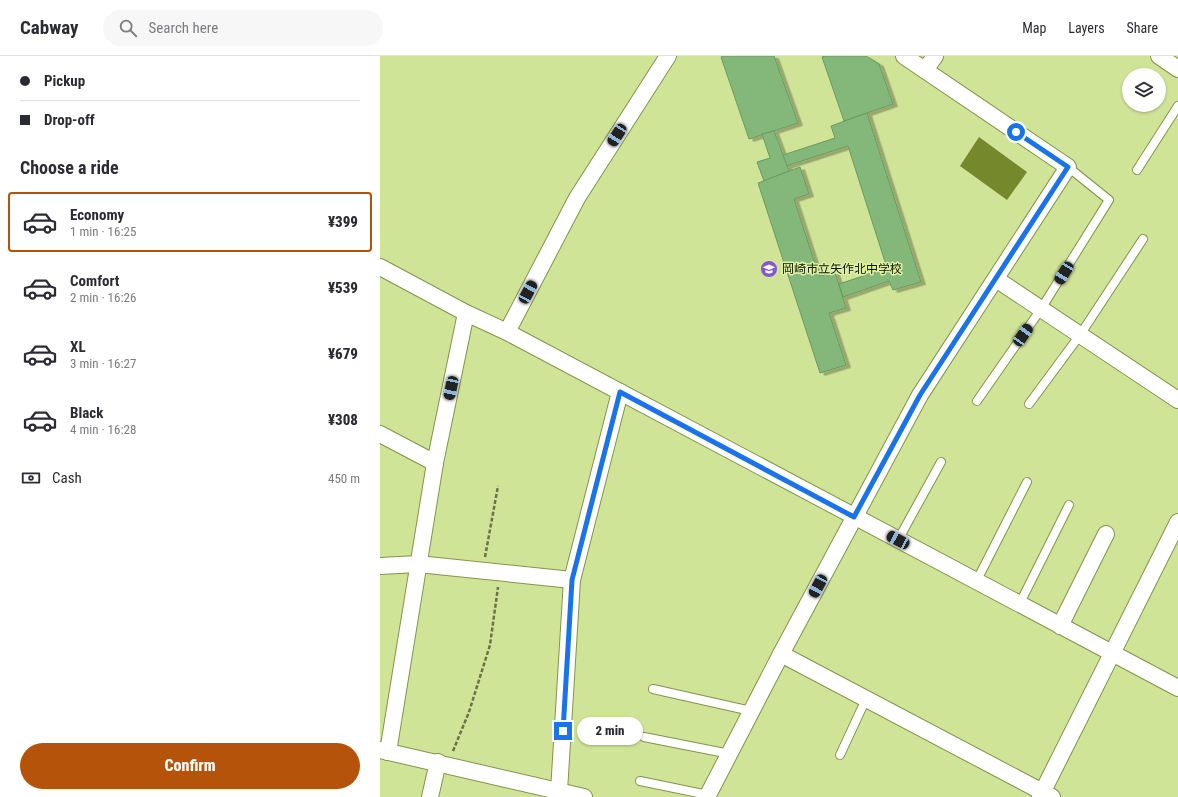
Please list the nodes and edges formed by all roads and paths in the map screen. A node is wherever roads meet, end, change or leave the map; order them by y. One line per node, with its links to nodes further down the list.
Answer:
1 (904, 56): 6 (street)
2 (935, 56): 6 (street)
3 (1159, 56): 5 (street)
4 (665, 57): 15 (street)
5 (1178, 69)
6 (926, 70): 8 (street)
7 (1178, 106): 9 (lane)
8 (1068, 167): 12 (street); 13 (lane)
9 (1137, 170)
10 (1143, 239): 16 (lane)
11 (380, 267): 14 (street)
12 (996, 279): 13 (street); 27 (street)
13 (1041, 309): 16 (street); 19 (lane)
14 (466, 313): 15 (street); 23 (street)
15 (507, 332): 17 (street)
16 (1080, 335): 18 (street); 20 (lane)
17 (620, 392): 27 (street); 35 (street)
18 (1178, 400)
19 (977, 401)
20 (1028, 404)
21 (380, 434): 23 (street)
22 (941, 462): 30 (lane)
23 (436, 463): 31 (street)
24 (1027, 482): 36 (lane)
25 (498, 486): 33 (path)
26 (1069, 505): 37 (lane)
27 (854, 517): 30 (street); 39 (street)
28 (1178, 522): 40 (street)
29 (1106, 534): 38 (street)
30 (898, 540): 36 (street)
31 (418, 564): 32 (street); 33 (street); 46 (street)
32 (380, 566)
33 (482, 571): 34 (street)
34 (500, 573): 35 (street); 49 (path)
35 (572, 580): 51 (street)
36 (976, 582): 37 (street)
37 (1019, 605): 38 (street)
38 (1060, 626): 40 (street)
39 (781, 654): 43 (street); 44 (street)
40 (1112, 654): 41 (street); 52 (street)
41 (1178, 688)
42 (653, 689): 44 (lane)
43 (866, 699): 48 (lane); 52 (street)
44 (751, 712): 47 (street)
45 (644, 736): 47 (lane)
46 (384, 751): 49 (street)
47 (730, 754): 53 (street)
48 (840, 755)
49 (443, 763): 51 (street); 54 (street)
50 (640, 781): 53 (lane)
51 (571, 795)
52 (1045, 795)
53 (708, 796)
54 (430, 797)

